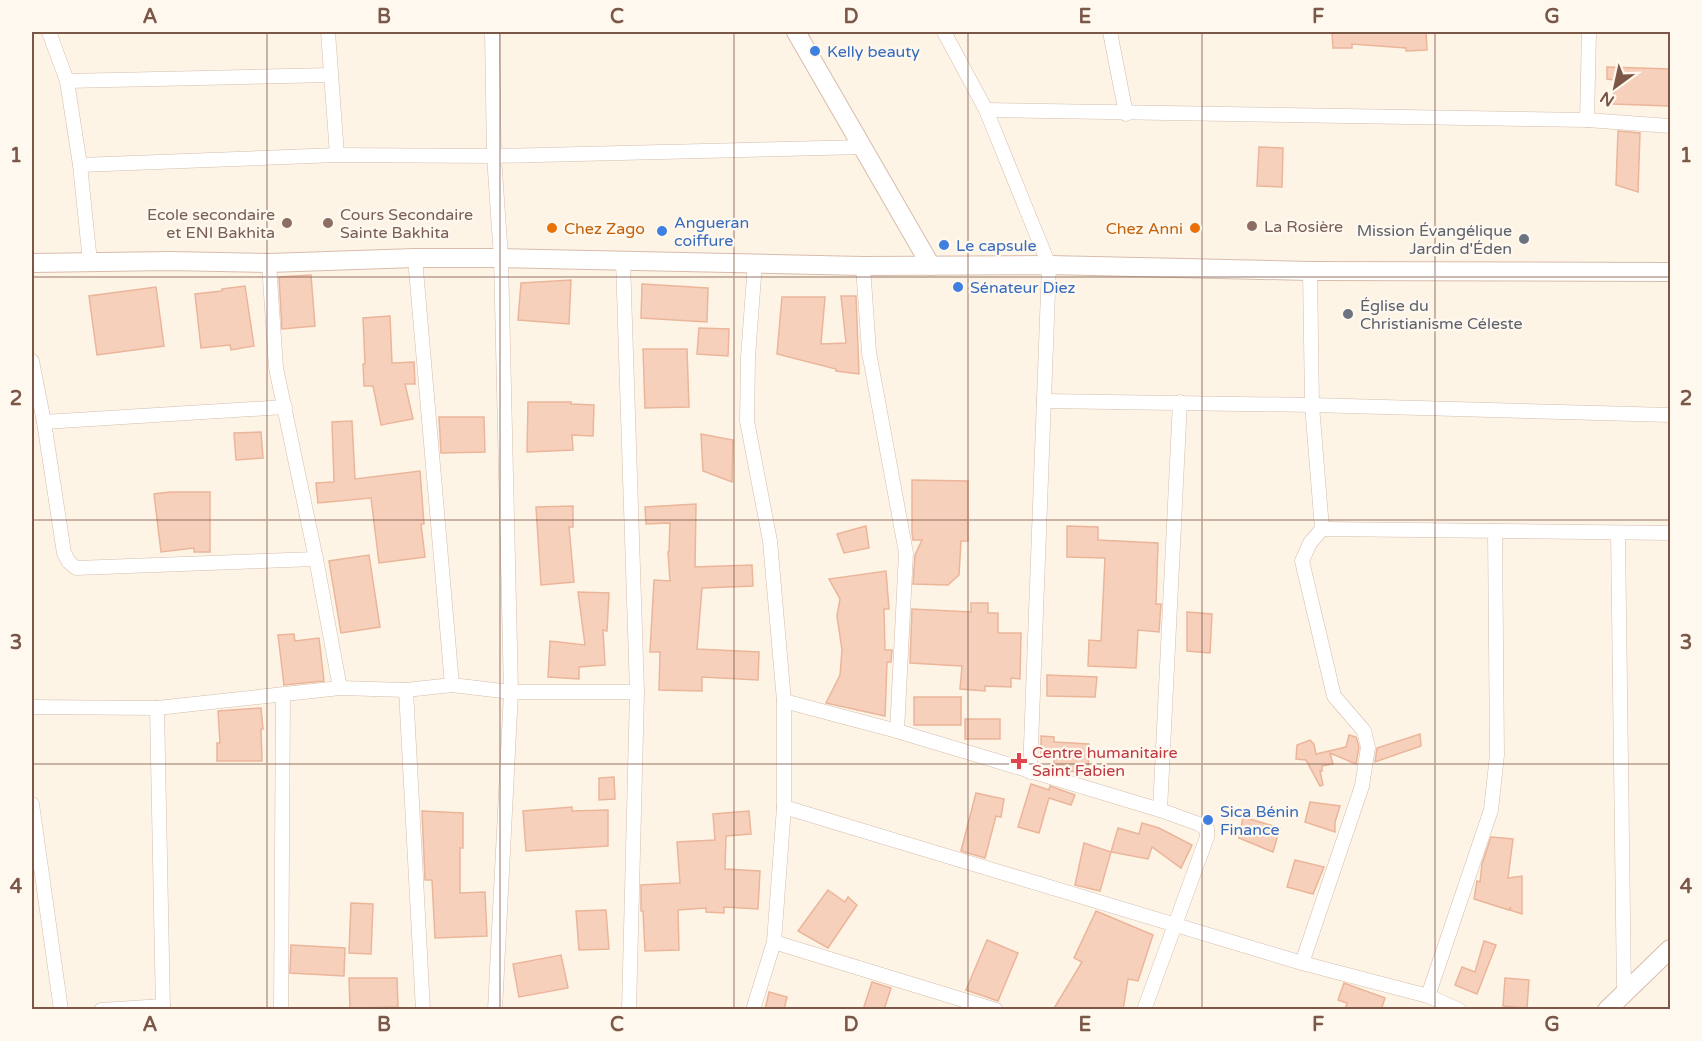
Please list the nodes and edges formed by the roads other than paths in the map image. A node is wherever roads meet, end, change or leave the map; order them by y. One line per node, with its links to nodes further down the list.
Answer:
1 (49, 32): 9 (street)
2 (328, 32): 8 (street)
3 (492, 32): 16 (street)
4 (796, 32): 14 (main road)
5 (945, 32): 10 (street)
6 (1110, 32): 11 (street)
7 (1589, 32): 12 (street)
8 (331, 75): 9 (street); 15 (street)
9 (67, 81): 17 (street)
10 (986, 110): 11 (street); 25 (street)
11 (1126, 114): 12 (street)
12 (1587, 120): 13 (street)
13 (1671, 126)
14 (864, 147): 16 (street); 27 (main road)
15 (337, 155): 16 (street); 17 (street)
16 (494, 156): 19 (street)
17 (80, 165): 21 (street)
18 (415, 258): 19 (main road); 23 (main road); 42 (street)
19 (501, 258): 20 (main road); 45 (street)
20 (622, 261): 24 (main road); 46 (street)
21 (90, 262): 22 (main road); 23 (main road)
22 (32, 263)
23 (269, 263): 34 (street)
24 (755, 263): 26 (main road); 48 (street)
25 (1049, 265): 27 (main road); 28 (main road); 31 (street)
26 (863, 266): 27 (main road); 51 (street)
27 (931, 266)
28 (1310, 271): 29 (main road); 33 (street)
29 (1671, 272)
30 (32, 361): 36 (street)
31 (1044, 401): 32 (street); 52 (street)
32 (1180, 402): 33 (street); 55 (street)
33 (1312, 405): 35 (street); 37 (street)
34 (285, 407): 36 (street); 41 (street)
35 (1671, 415)
36 (44, 422): 41 (street)
37 (1322, 530): 38 (street); 59 (street)
38 (1495, 531): 40 (street); 60 (street)
39 (1671, 533): 40 (street)
40 (1618, 534): 61 (street)
41 (316, 558): 43 (street)
42 (452, 685): 44 (street); 45 (street)
43 (340, 688): 44 (street); 47 (street)
44 (406, 690): 66 (street)
45 (511, 692): 46 (street); 67 (street)
46 (637, 692): 68 (street)
47 (283, 695): 50 (street); 65 (street)
48 (784, 701): 51 (street); 54 (street)
49 (32, 707): 50 (street)
50 (157, 708): 62 (street)
51 (897, 730): 52 (street)
52 (1030, 772): 55 (street)
53 (32, 804): 63 (street)
54 (784, 807): 56 (street); 57 (street)
55 (1160, 810): 56 (street)
56 (1174, 925): 59 (street); 71 (street)
57 (774, 942): 69 (street); 70 (street)
58 (1671, 950): 61 (main road)
59 (1302, 963): 60 (street)
60 (1428, 996): 72 (street)
61 (1614, 1004)
62 (163, 1008): 64 (street)
63 (61, 1010)
64 (101, 1010)
65 (281, 1010)
66 (423, 1010)
67 (495, 1010)
68 (629, 1010)
69 (753, 1010)
70 (996, 1010)
71 (1144, 1010)
72 (1459, 1010)

